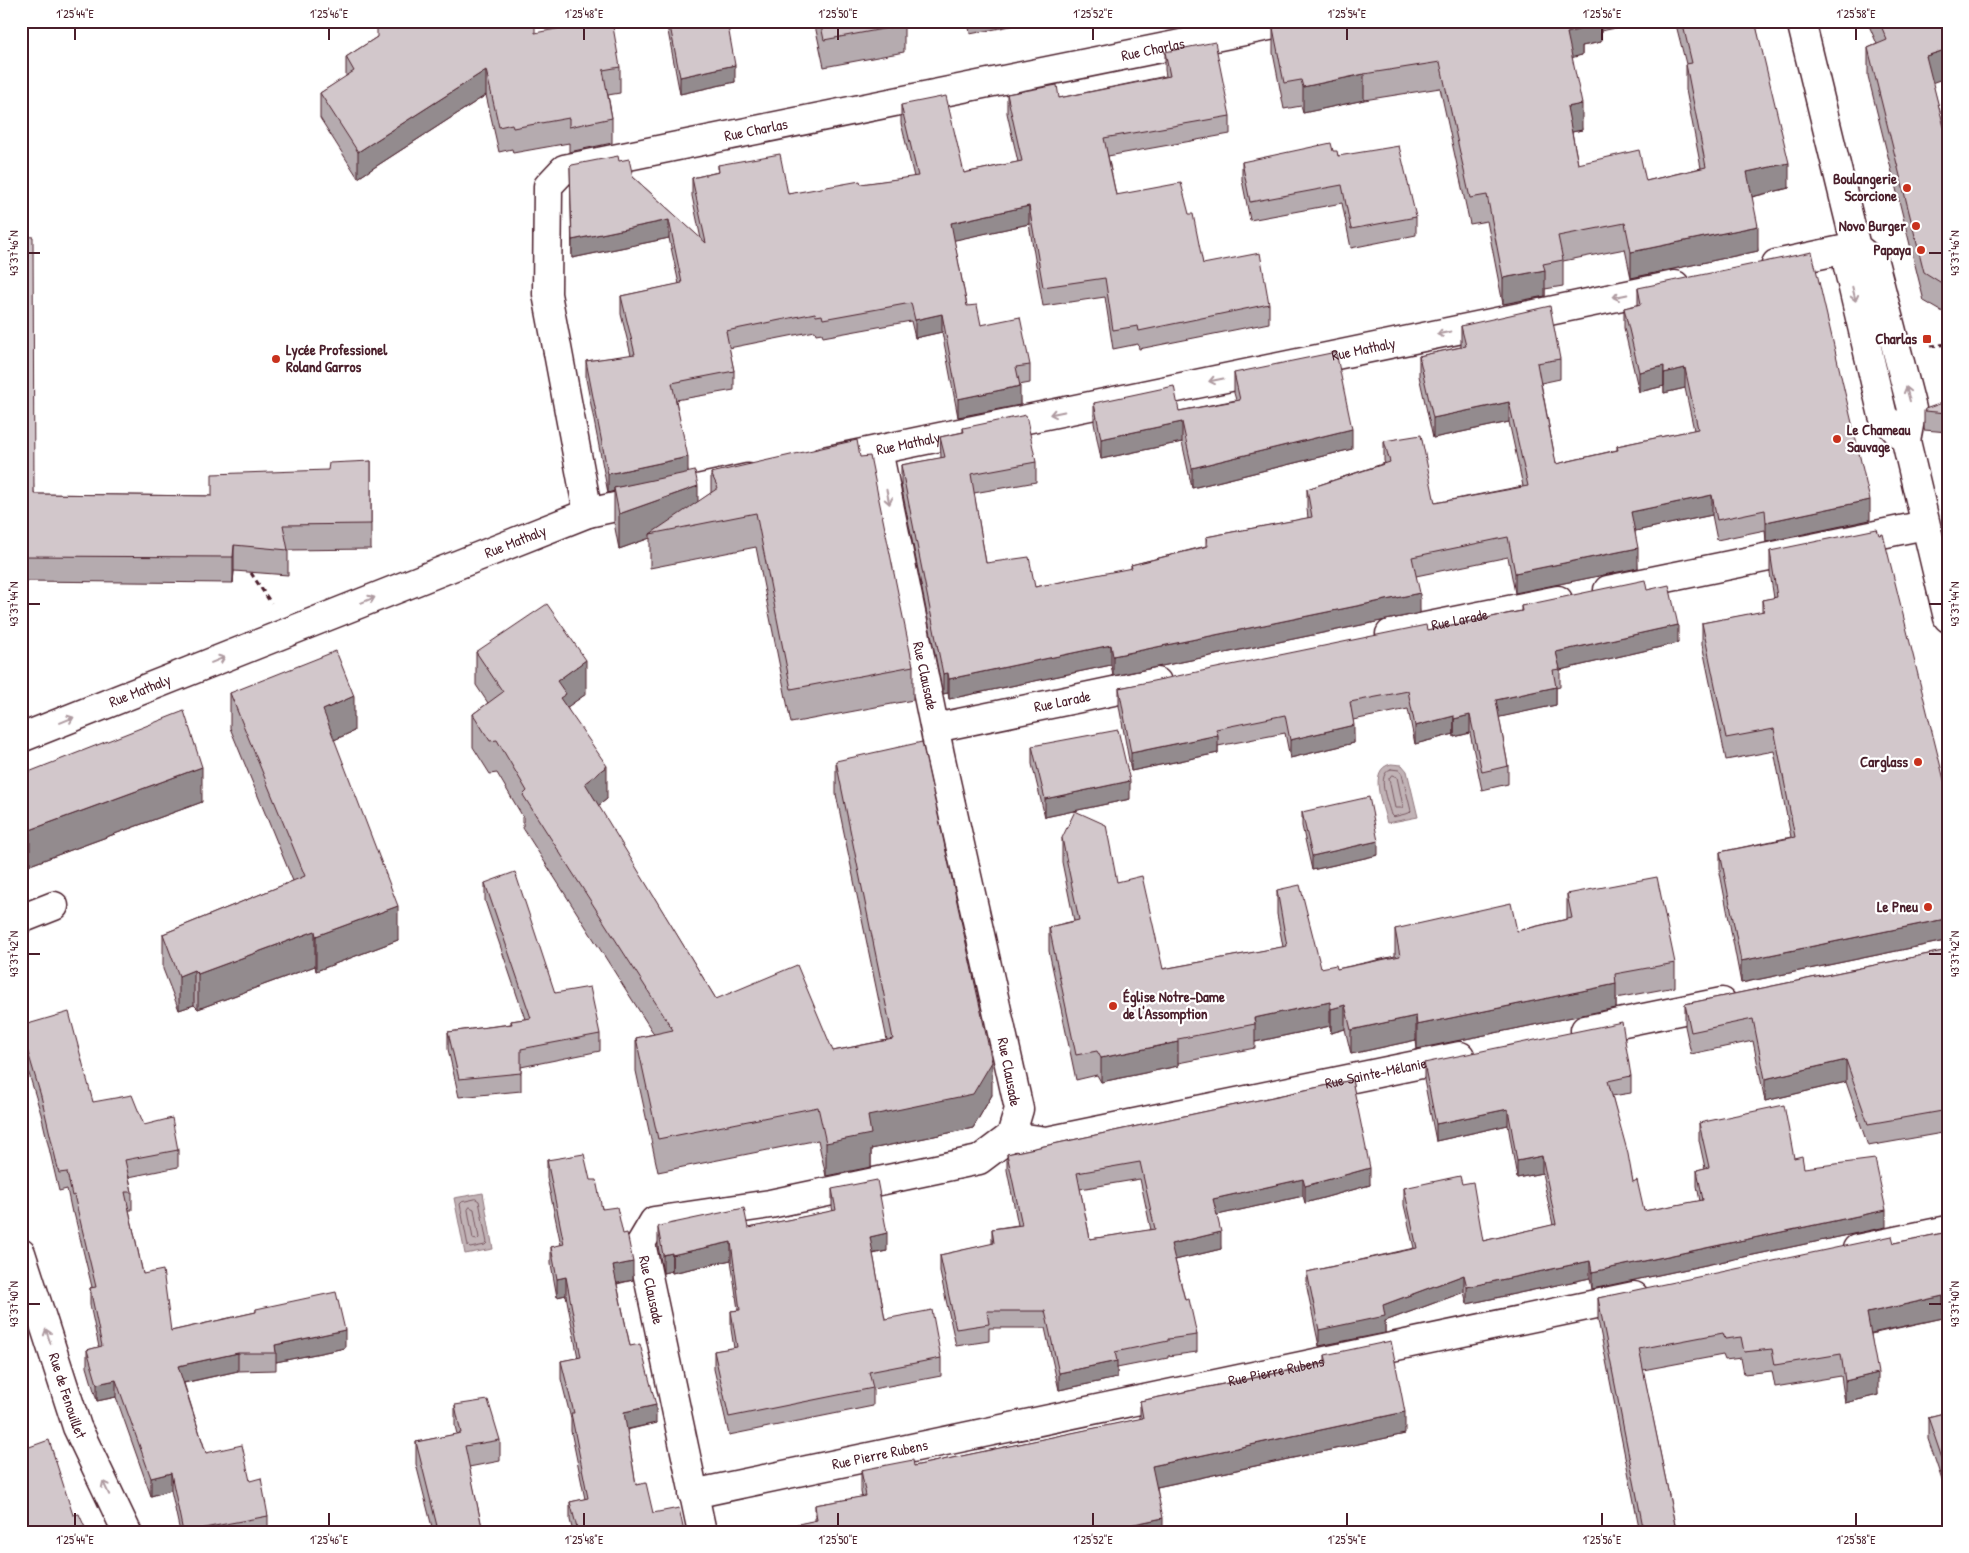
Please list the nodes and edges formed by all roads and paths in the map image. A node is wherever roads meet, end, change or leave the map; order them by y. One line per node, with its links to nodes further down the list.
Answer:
1 (1294, 21): 9 (street, Rue Charlas)
2 (1801, 21): 3 (street)
3 (1856, 247): 4 (street); 10 (street)
4 (1748, 270)
5 (1699, 280): 6 (street, Rue Mathaly, one-way to 6)
6 (878, 450): 7 (street, Rue Mathaly); 16 (street, Rue Clausade, one-way to 16)
7 (801, 466)
8 (772, 473): 9 (street, Rue Mathaly)
9 (588, 513): 17 (street, Rue Mathaly, one-way to 9)
10 (1925, 525): 13 (street); 14 (street, Rue Larade)
11 (251, 572): 12 (path)
12 (272, 605)
13 (1948, 618)
14 (1366, 639)
15 (1180, 678): 16 (street, Rue Larade)
16 (935, 728): 23 (street, Rue Clausade)
17 (21, 738)
18 (54, 906): 19 (street)
19 (21, 919)
20 (1742, 998): 21 (street)
21 (1557, 1036)
22 (1488, 1050): 23 (street, Rue Sainte-Mélanie)
23 (1011, 1136): 28 (street, Rue Clausade)
24 (1948, 1230): 26 (street)
25 (21, 1253): 29 (street, Rue de Fenouillet, one-way to 25)
26 (1832, 1254)
27 (1659, 1291): 28 (street, Rue Pierre Rubens)
28 (693, 1494): 30 (street, Rue Clausade)
29 (126, 1532)
30 (702, 1532)

